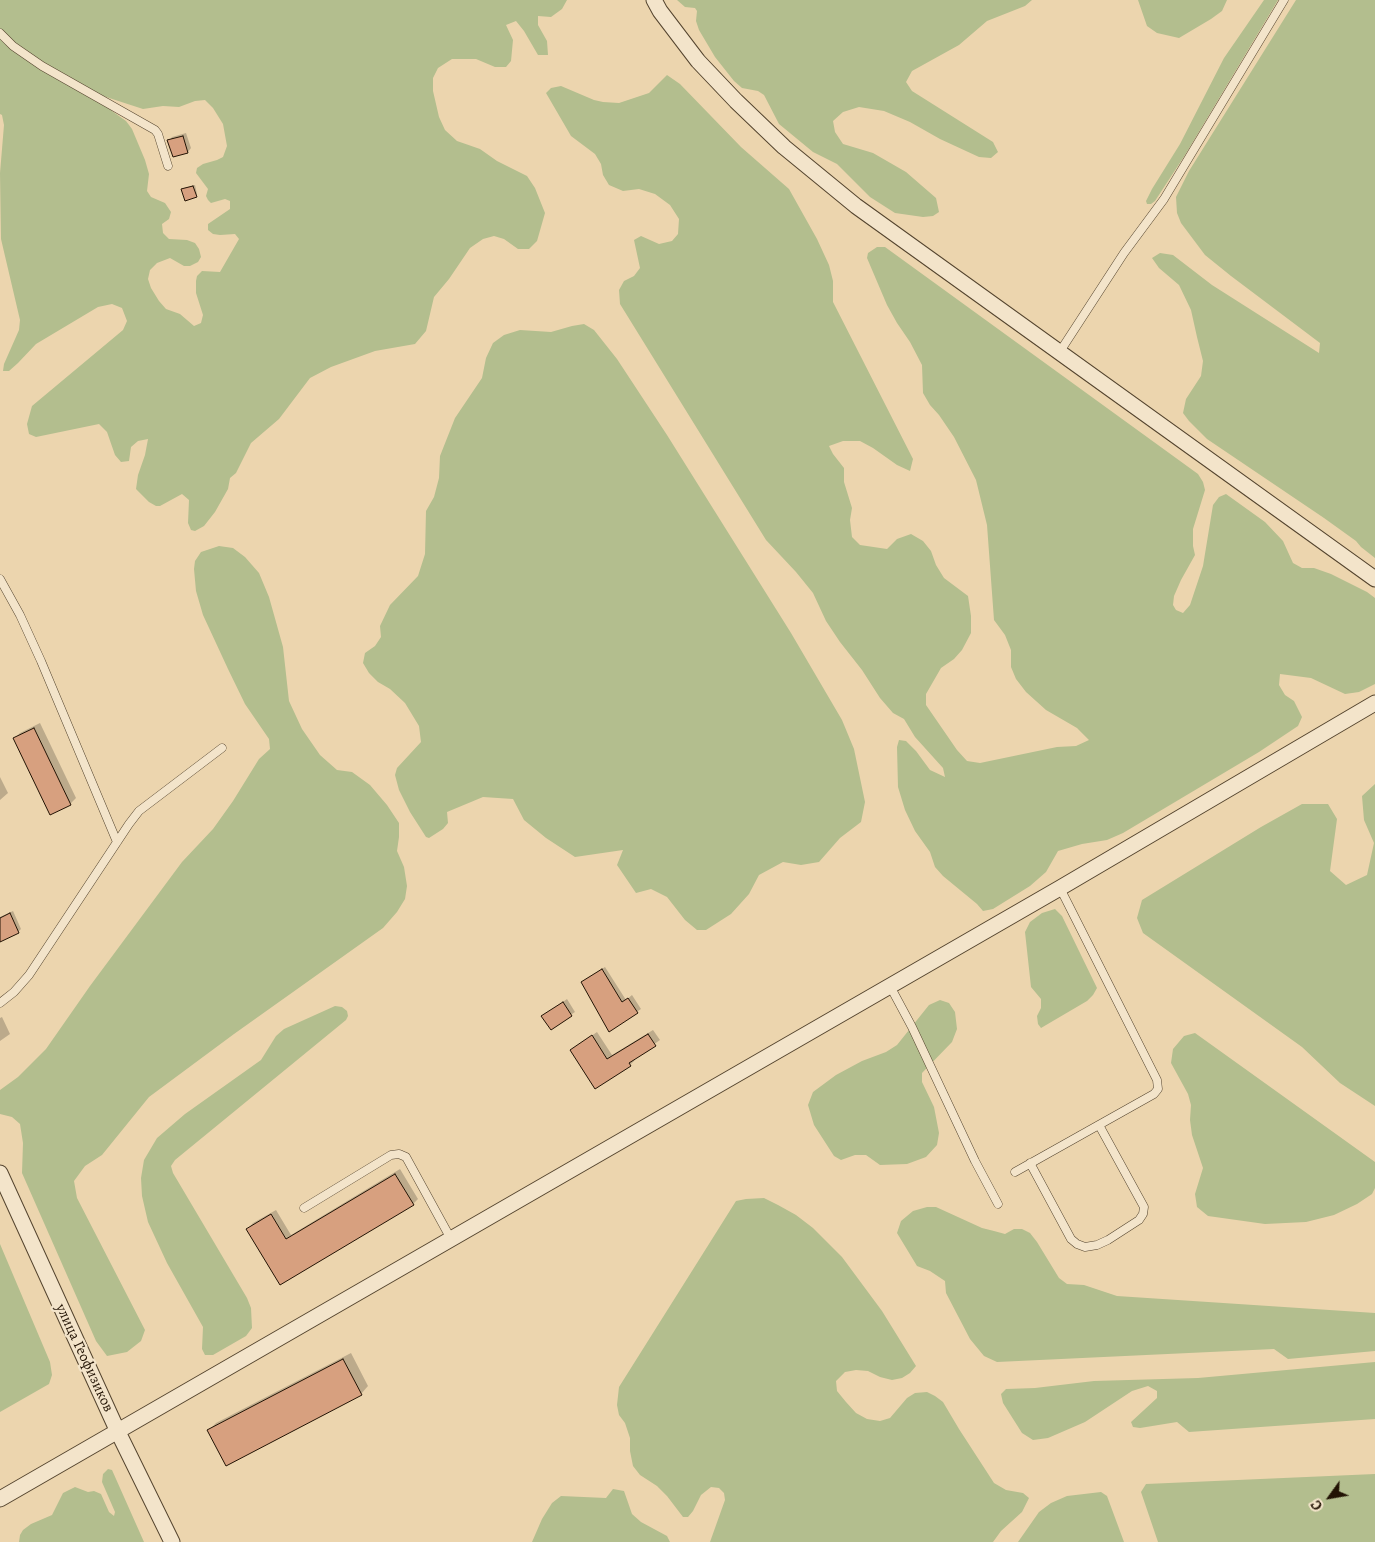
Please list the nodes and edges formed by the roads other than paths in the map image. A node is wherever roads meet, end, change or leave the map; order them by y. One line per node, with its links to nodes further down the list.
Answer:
1 (654, 0): 5 (street)
2 (1284, 0): 5 (lane)
3 (0, 33): 4 (lane)
4 (168, 166)
5 (1060, 353): 7 (street)
6 (0, 579): 10 (lane)
7 (1375, 579)
8 (1375, 702): 11 (street)
9 (222, 748): 10 (lane)
10 (117, 842): 13 (lane)
11 (1060, 888): 12 (street); 14 (lane)
12 (890, 986): 18 (lane); 20 (street)
13 (0, 1003)
14 (1099, 1125): 15 (lane); 15 (lane)
15 (1030, 1164): 16 (lane)
16 (1015, 1172)
17 (0, 1173): 21 (street, улица Геофизиков)
18 (998, 1204)
19 (304, 1208): 20 (lane)
20 (451, 1239): 21 (street)
21 (118, 1432): 22 (street); 23 (street, улица Геофизиков)
22 (0, 1499)
23 (172, 1542)

